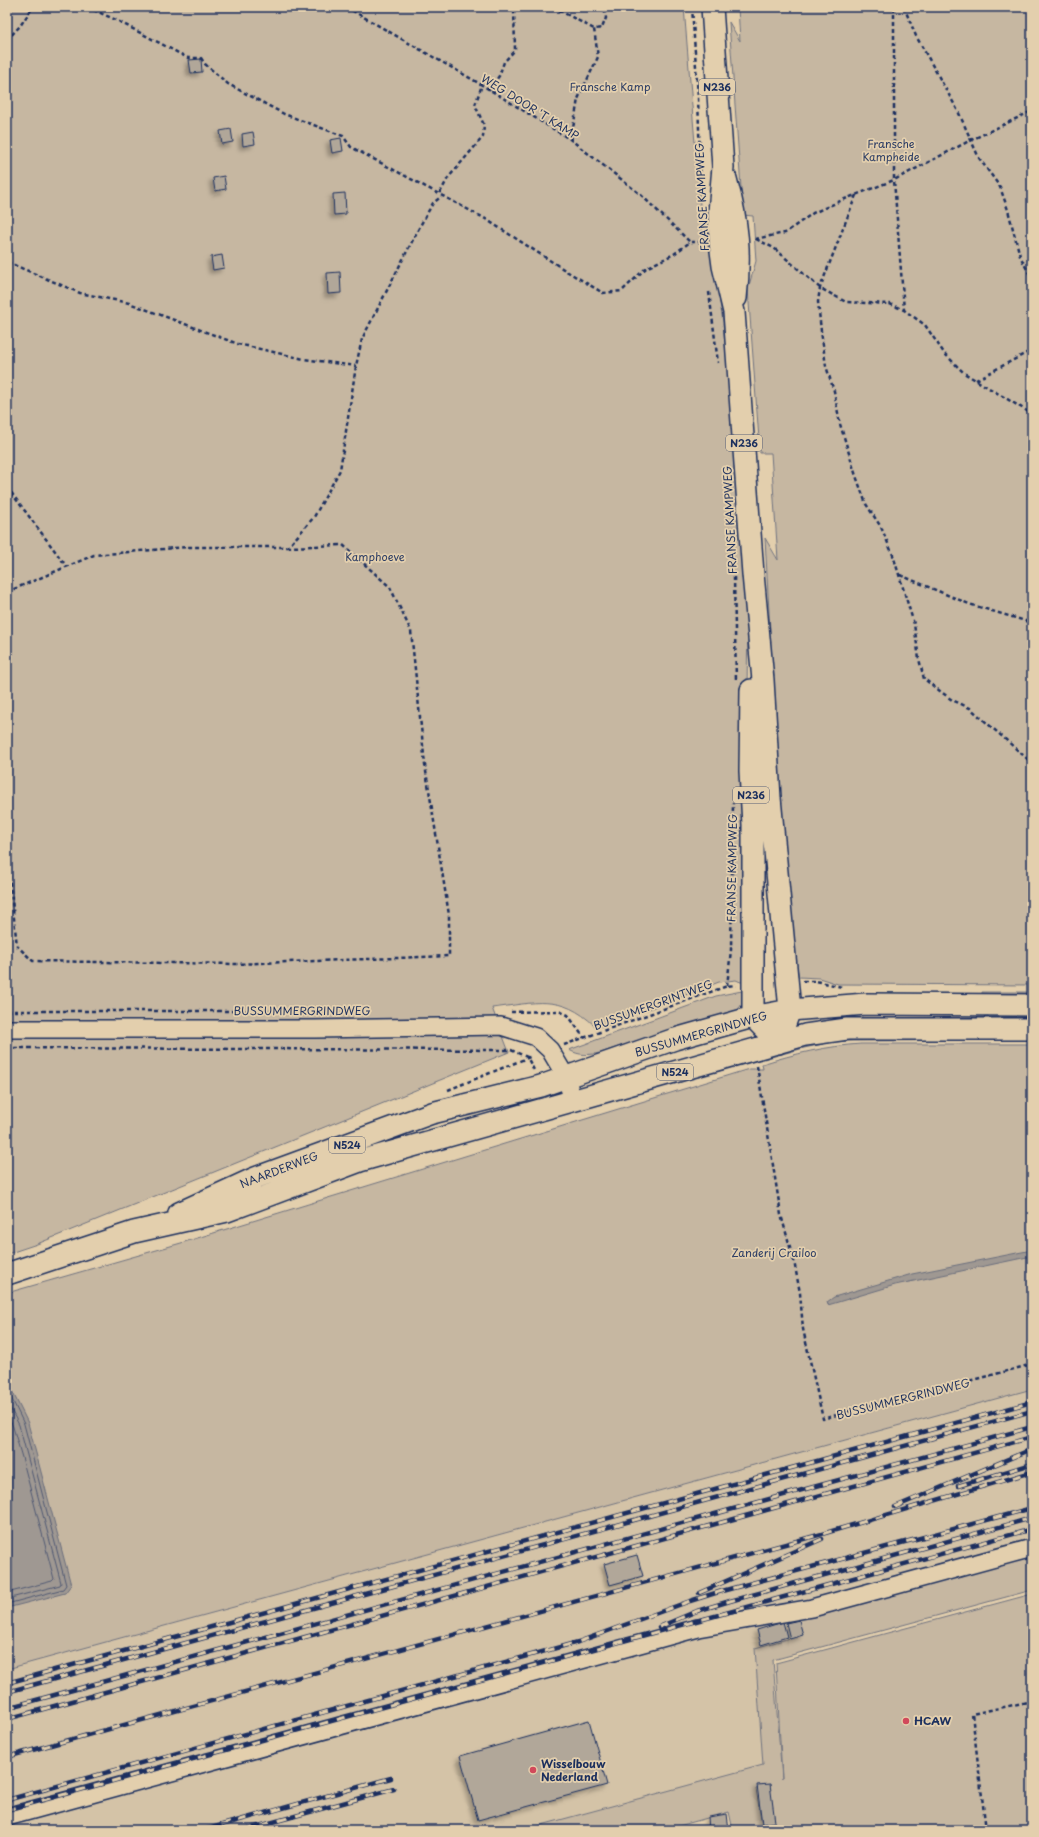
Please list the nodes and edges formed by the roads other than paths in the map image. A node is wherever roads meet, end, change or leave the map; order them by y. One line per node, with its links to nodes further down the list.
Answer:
1 (712, 7): 2 (main road, FRANSE KAMPWEG / N236)
2 (743, 572): 4 (main road, FRANSE KAMPWEG / N236); 5 (main road, FRANSE KAMPWEG / N236)
3 (1032, 1005): 4 (main road, BUSSUMMERGRINDWEG)
4 (790, 1010): 5 (main road, BUSSUMMERGRINDWEG); 8 (main road, FRANSE KAMPWEG / N236)
5 (753, 1017): 8 (main road); 9 (main road, BUSSUMMERGRINDWEG / N524)
6 (7, 1029): 9 (street, BUSSUMMERGRINDWEG)
7 (1032, 1029): 8 (main road)
8 (778, 1043): 10 (main road, N524)
9 (566, 1077): 10 (street, BUSSUMMERGRINDWEG); 11 (main road, NAARDERWEG / N524)
10 (573, 1101): 11 (main road, NAARDERWEG / N524)
11 (134, 1232): 12 (main road, NAARDERWEG / N524)
12 (7, 1274)
13 (1032, 1548): 14 (street)
14 (7, 1818)

